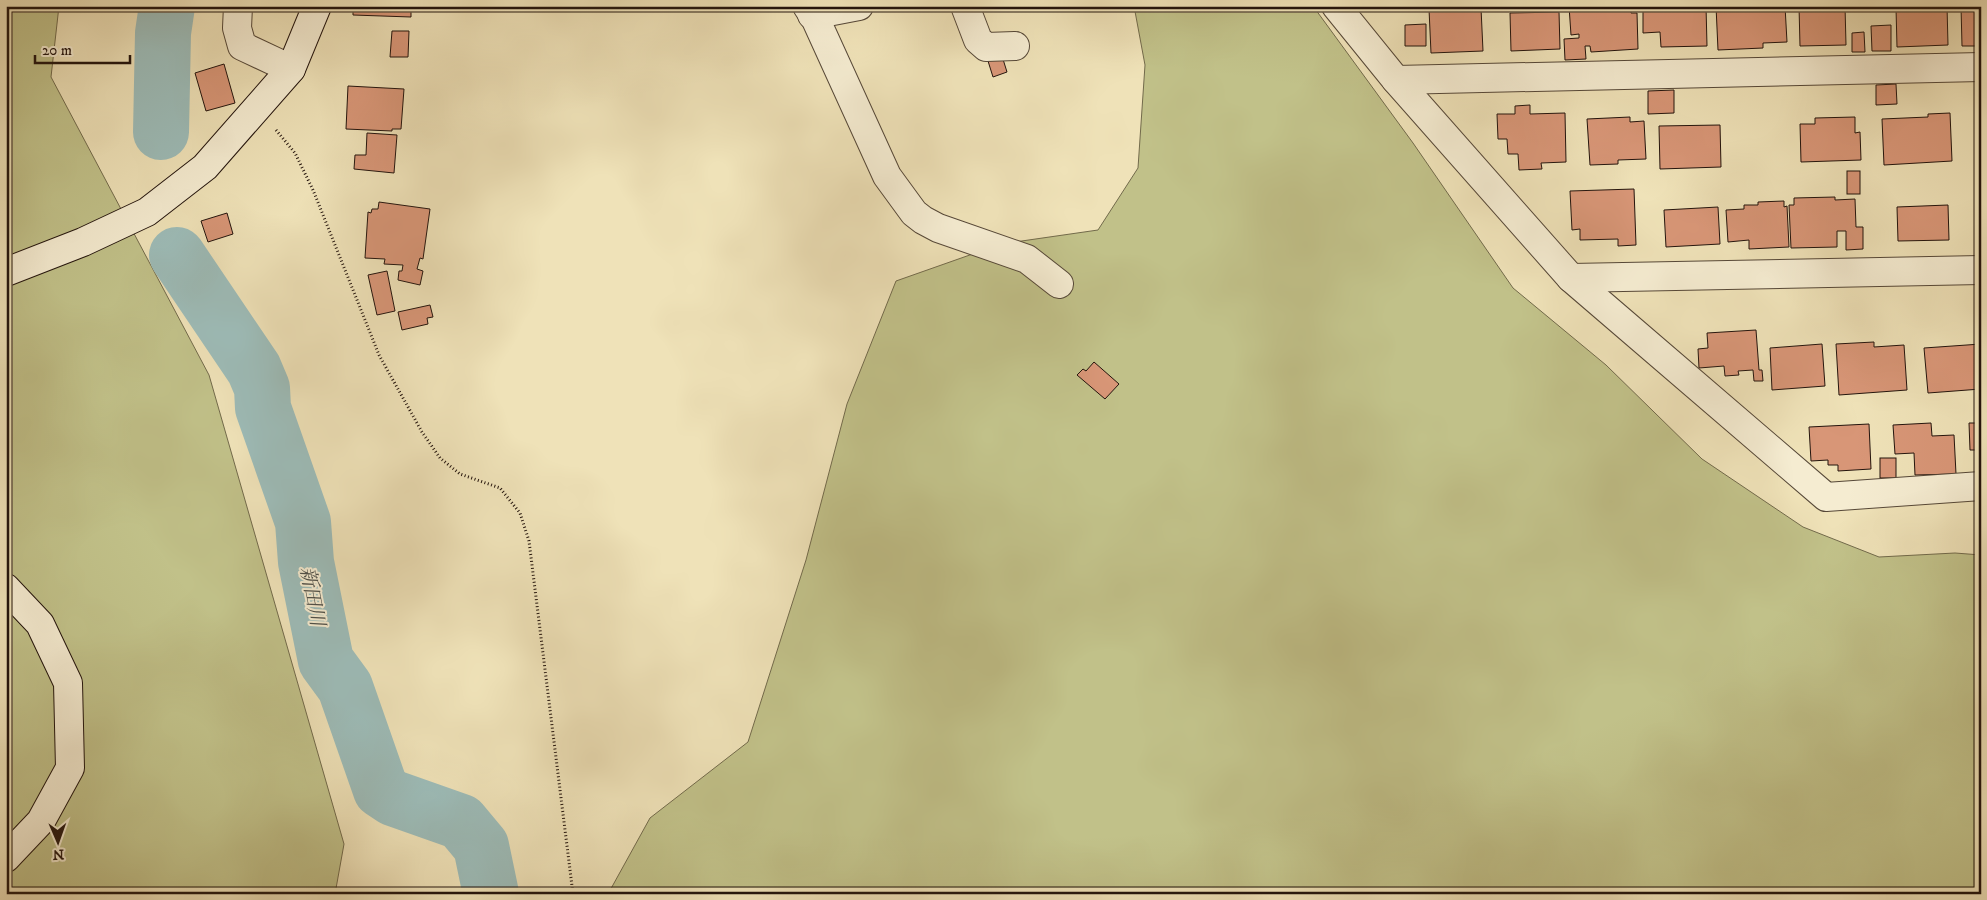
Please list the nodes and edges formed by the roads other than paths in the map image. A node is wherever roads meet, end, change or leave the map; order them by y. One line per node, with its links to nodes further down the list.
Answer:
1 (238, 6): 9 (street)
2 (317, 6): 9 (street)
3 (859, 6): 6 (street)
4 (965, 6): 7 (street)
5 (1336, 6): 10 (street)
6 (810, 10): 14 (street)
7 (1015, 46)
8 (1981, 66): 10 (street)
9 (291, 69): 12 (street)
10 (1396, 80): 13 (street)
11 (1981, 270): 13 (street)
12 (6, 272)
13 (1571, 278): 15 (street)
14 (1059, 284)
15 (1981, 486)
16 (6, 588): 17 (street)
17 (6, 858)

